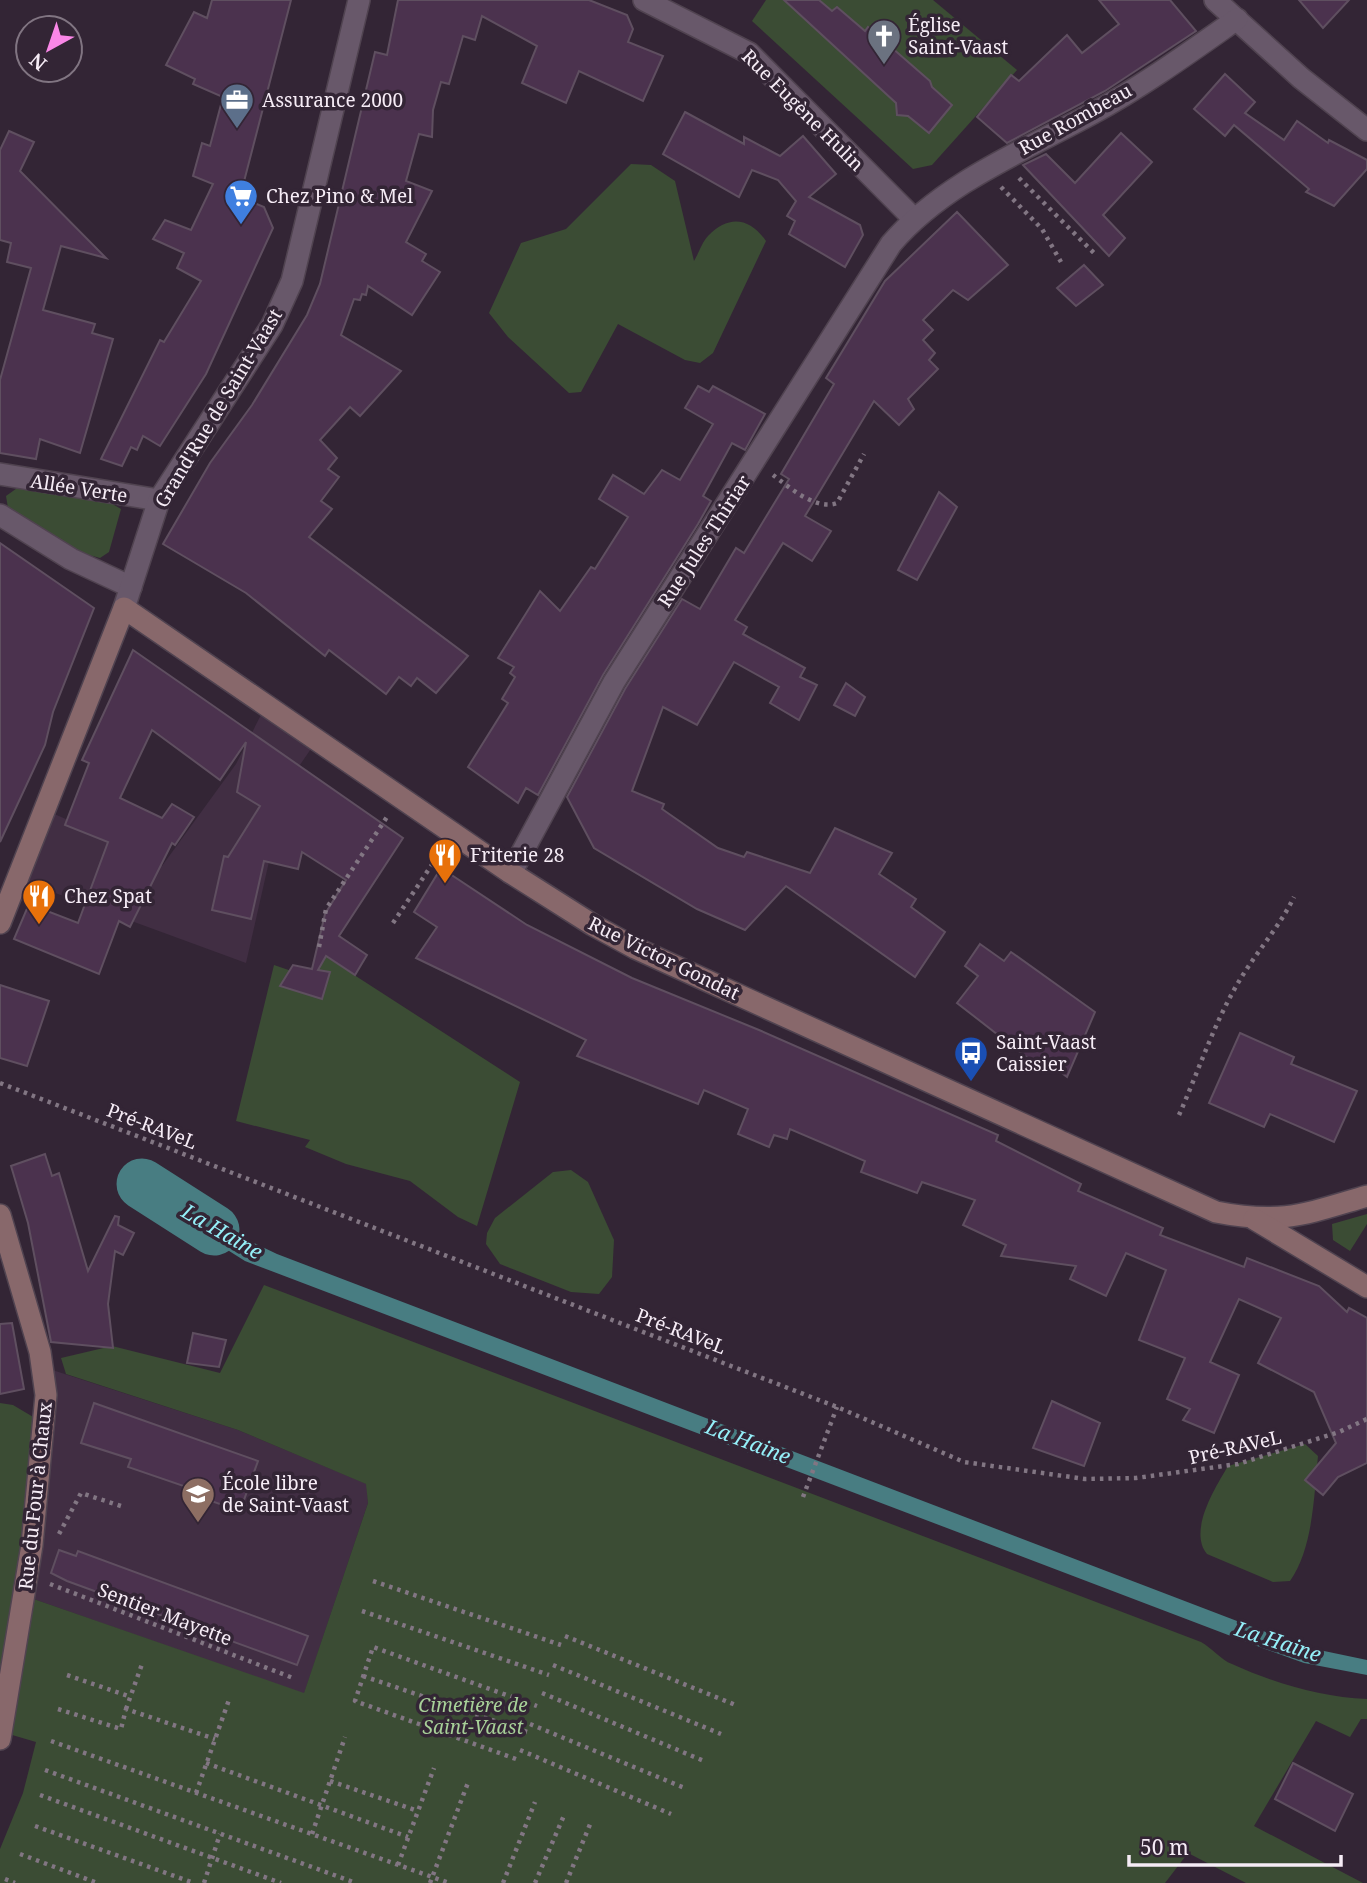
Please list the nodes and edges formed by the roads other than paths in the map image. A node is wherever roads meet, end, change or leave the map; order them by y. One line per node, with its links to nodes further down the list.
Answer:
1 (359, 0): 8 (street, Grand'Rue de Saint-Vaast)
2 (645, 0): 6 (street, Rue Eugène Hulin)
3 (1215, 0): 4 (street)
4 (1237, 19): 5 (street); 6 (street, Rue Rombeau)
5 (1367, 130)
6 (912, 218): 12 (street, Rue Jules Thiriar)
7 (0, 474): 8 (street, Allée Verte)
8 (159, 500): 10 (street, Grand'Rue de Saint-Vaast)
9 (0, 515): 10 (street)
10 (131, 587): 11 (street, Grand'Rue de Saint-Vaast)
11 (124, 608): 12 (street, Rue Victor Gondat); 13 (street, Grand'Rue de Saint-Vaast)
12 (512, 873): 16 (street, Rue Victor Gondat)
13 (0, 923)
14 (1367, 1196): 16 (street, Rue Victor Gondat)
15 (0, 1215): 18 (street, Rue du Four à Chaux)
16 (1252, 1218): 17 (street, Rue Victor Gondat)
17 (1367, 1287)
18 (0, 1739)

